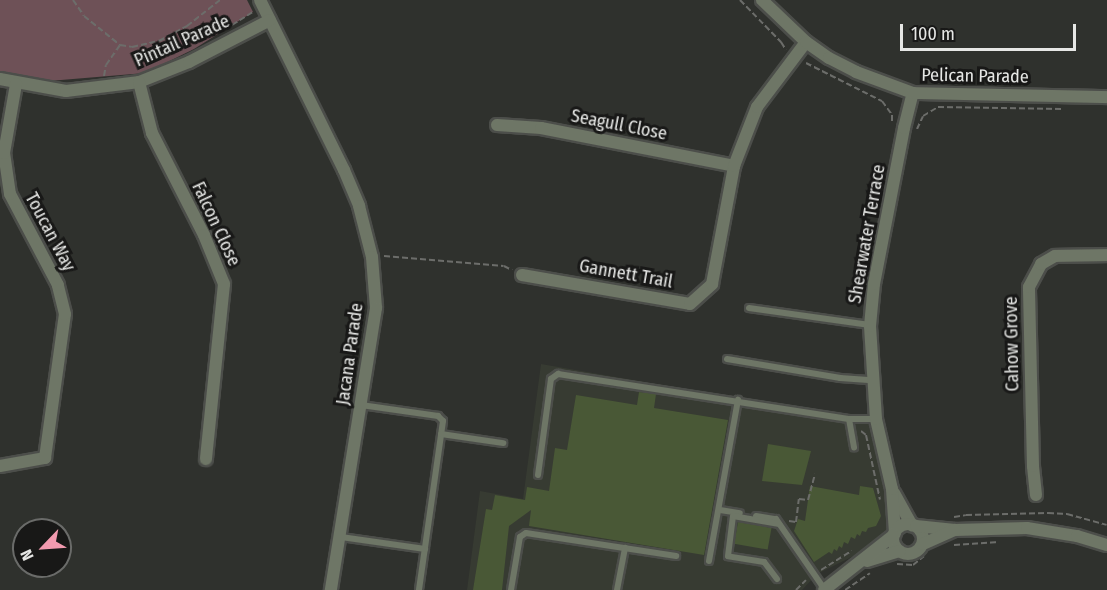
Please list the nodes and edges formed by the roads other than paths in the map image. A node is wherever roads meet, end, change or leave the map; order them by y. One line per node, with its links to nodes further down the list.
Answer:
1 (762, 0): 4 (street, Pelican Parade)
2 (257, 3): 3 (street, Jacana Parade)
3 (270, 21): 6 (street, Pintail Parade); 20 (street, Jacana Parade)
4 (806, 42): 8 (street, Pelican Parade); 11 (street, Gannett Trail)
5 (0, 79): 7 (street, Pintail Parade)
6 (139, 82): 7 (street, Pintail Parade); 26 (street, Falcon Close)
7 (16, 84): 12 (street, Toucan Way)
8 (913, 93): 9 (street, Pelican Parade); 16 (street, Shearwater Terrace)
9 (1107, 96)
10 (497, 125): 11 (street, Seagull Close)
11 (734, 166): 14 (street, Gannett Trail)
12 (5, 197): 27 (street, Toucan Way)
13 (1107, 255): 30 (street, Cahow Grove)
14 (522, 275)
15 (749, 308): 16 (lane)
16 (870, 326): 18 (street, Shearwater Terrace)
17 (727, 359): 18 (lane)
18 (872, 380): 22 (street, Shearwater Terrace)
19 (738, 400): 21 (lane); 28 (lane); 31 (lane)
20 (361, 405): 23 (lane); 36 (street, Jacana Parade)
21 (849, 419): 22 (lane); 25 (lane)
22 (876, 419): 29 (street, Shearwater Terrace)
23 (441, 434): 24 (lane); 39 (lane)
24 (503, 443)
25 (854, 448)
26 (206, 459)
27 (0, 466)
28 (538, 476)
29 (892, 489): 33 (street, Shearwater Terrace); 35 (street, Shearwater Terrace)
30 (1036, 495)
31 (720, 510): 32 (lane); 43 (lane)
32 (777, 521): 45 (lane); 50 (lane)
33 (914, 526): 34 (street); 35 (street); 40 (street)
34 (956, 530): 37 (street); 40 (street)
35 (894, 534): 41 (street); 44 (street)
36 (341, 537): 39 (lane); 46 (street, Jacana Parade)
37 (1107, 544)
38 (625, 548): 42 (lane); 48 (lane); 49 (lane)
39 (425, 549): 47 (lane)
40 (924, 549): 41 (street)
41 (898, 551): 44 (street)
42 (676, 556)
43 (709, 561)
44 (860, 563): 50 (street)
45 (777, 579)
46 (331, 590)
47 (419, 590)
48 (511, 590)
49 (617, 590)
50 (824, 590)

